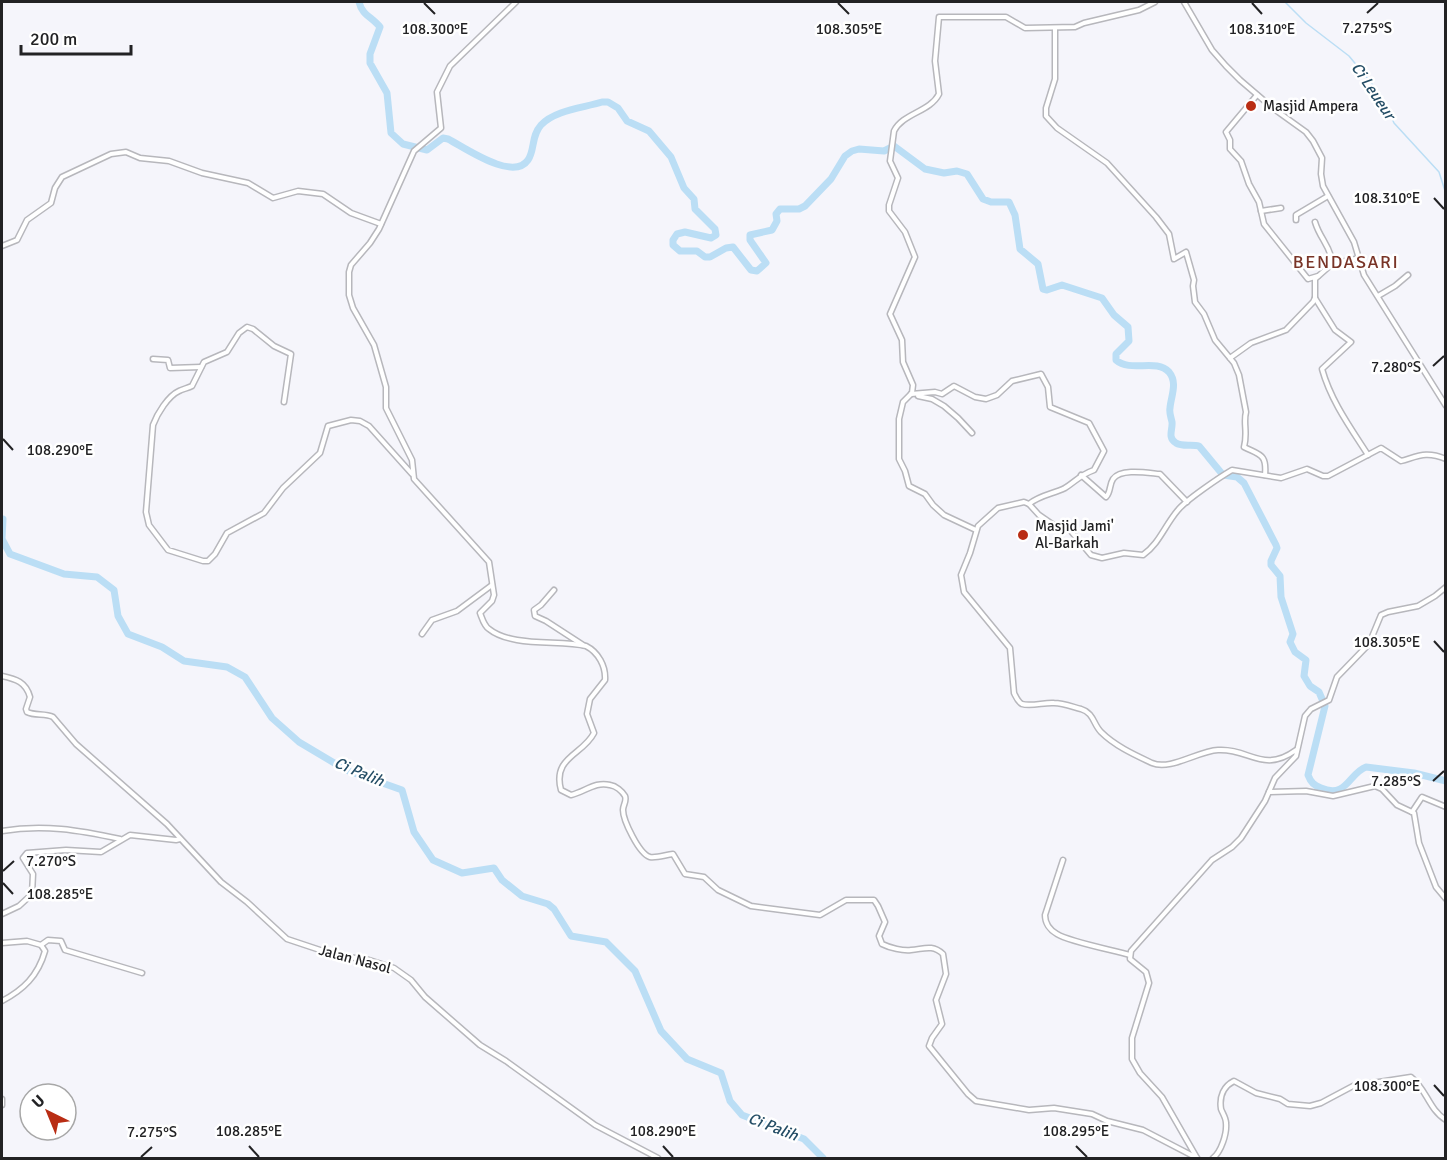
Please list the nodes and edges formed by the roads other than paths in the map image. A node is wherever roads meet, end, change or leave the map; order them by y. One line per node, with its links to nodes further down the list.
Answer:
1 (516, 2): 11 (street)
2 (1155, 2): 4 (street)
3 (1184, 2): 5 (street)
4 (1055, 28): 19 (street); 22 (street)
5 (1257, 95): 6 (street); 8 (street)
6 (1328, 196): 9 (street); 13 (street)
7 (1281, 208): 8 (street)
8 (1260, 210): 16 (street)
9 (1296, 220)
10 (1316, 222): 14 (street)
11 (381, 224): 12 (street); 28 (street)
12 (2, 246)
13 (1360, 258): 14 (street); 17 (street)
14 (1333, 264): 16 (street)
15 (1408, 275): 17 (street)
16 (1318, 276): 18 (street)
17 (1378, 296): 24 (street)
18 (1315, 298): 19 (street); 26 (street)
19 (1230, 358): 30 (street)
20 (153, 359): 21 (street)
21 (201, 367): 23 (street); 28 (street)
22 (911, 394): 25 (street); 29 (street); 33 (street)
23 (284, 402)
24 (1446, 406)
25 (972, 433)
26 (1368, 455): 27 (street); 30 (street)
27 (1446, 459)
28 (413, 474): 34 (street)
29 (1081, 475): 31 (street); 32 (street)
30 (1265, 475): 31 (street)
31 (1187, 502): 32 (street)
32 (1029, 504): 33 (street)
33 (976, 530): 40 (street)
34 (493, 585): 37 (street); 38 (street)
35 (1446, 587): 40 (street)
36 (554, 590): 38 (street)
37 (422, 634)
38 (584, 645): 59 (street)
39 (2, 676): 46 (street, Jalan Nasol)
40 (1296, 750): 41 (street)
41 (1269, 792): 43 (street); 52 (street)
42 (1446, 807): 43 (street)
43 (1412, 812): 48 (street)
44 (2, 831): 45 (street)
45 (121, 839): 46 (street); 49 (street)
46 (180, 839): 58 (street, Jalan Nasol)
47 (1063, 861): 52 (street)
48 (1446, 899)
49 (2, 914)
50 (2, 943): 51 (street)
51 (41, 945): 53 (street); 54 (street)
52 (1130, 955): 59 (street)
53 (142, 973)
54 (2, 1002)
55 (2, 1099): 56 (street)
56 (2, 1105)
57 (1446, 1120): 60 (street)
58 (658, 1158)
59 (1197, 1158)
60 (1213, 1158)

